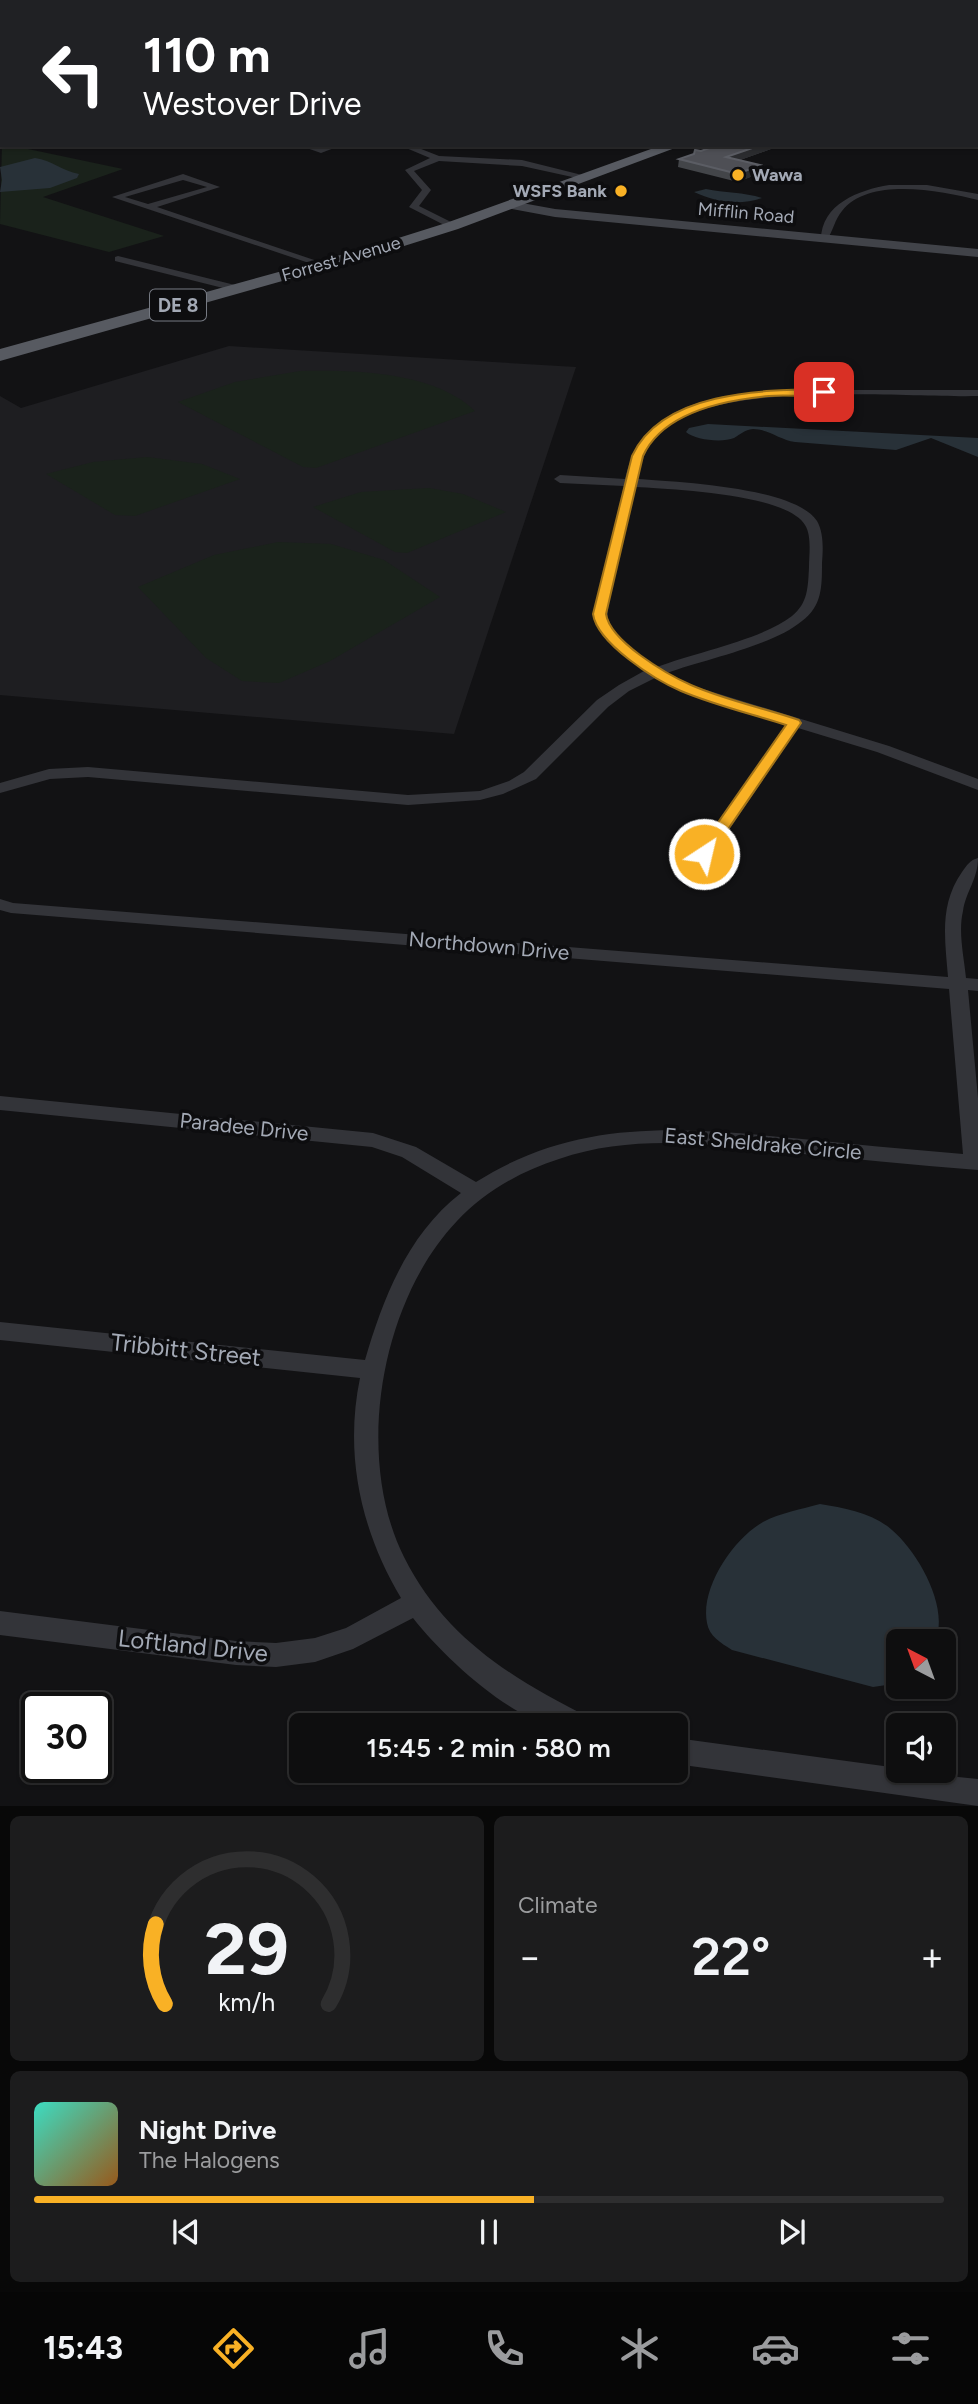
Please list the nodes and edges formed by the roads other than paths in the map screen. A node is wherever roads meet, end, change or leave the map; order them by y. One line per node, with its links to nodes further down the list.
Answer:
1 (629, 0): 2 (street)
2 (665, 0)
3 (310, 147): 4 (street)
4 (331, 147)
5 (408, 147): 7 (street)
6 (670, 147): 8 (highway, Forrest Avenue / DE 8)
7 (438, 158): 8 (street); 14 (street)
8 (586, 177): 9 (highway, Forrest Avenue / DE 8)
9 (541, 194): 11 (highway, Forrest Avenue / DE 8); 13 (highway)
10 (978, 197): 15 (street)
11 (511, 205): 13 (main road, Mifflin Road); 14 (highway, Forrest Avenue / DE 8)
12 (149, 207): 12 (street); 18 (street)
13 (555, 213): 14 (highway); 15 (main road, Mifflin Road)
14 (459, 223): 18 (highway, Forrest Avenue / DE 8)
15 (824, 238): 16 (main road, Mifflin Road)
16 (978, 253)
17 (118, 259): 19 (street)
18 (324, 265): 19 (highway, Forrest Avenue / DE 8)
19 (239, 289): 20 (highway, Forrest Avenue / DE 8)
20 (0, 355)
21 (978, 393): 23 (street)
22 (560, 479): 23 (street)
23 (631, 484): 24 (street); 24 (street)
24 (657, 672): 25 (street); 27 (street)
25 (794, 723): 26 (street); 28 (street)
26 (978, 785)
27 (0, 788)
28 (704, 854)
29 (978, 863): 31 (street)
30 (0, 904): 31 (street, Northdown Drive)
31 (958, 984): 32 (street, Northdown Drive); 34 (street)
32 (978, 985)
33 (0, 1103): 35 (street, Paradee Drive)
34 (976, 1163): 35 (street, East Sheldrake Circle)
35 (476, 1192): 37 (street, East Sheldrake Circle)
36 (0, 1331): 37 (street, Tribbitt Street)
37 (371, 1370): 38 (street, East Sheldrake Circle)
38 (417, 1603): 39 (street, Loftland Drive); 40 (street, East Sheldrake Circle)
39 (0, 1623)
40 (548, 1713)
41 (688, 1753): 42 (street)
42 (978, 1793)

